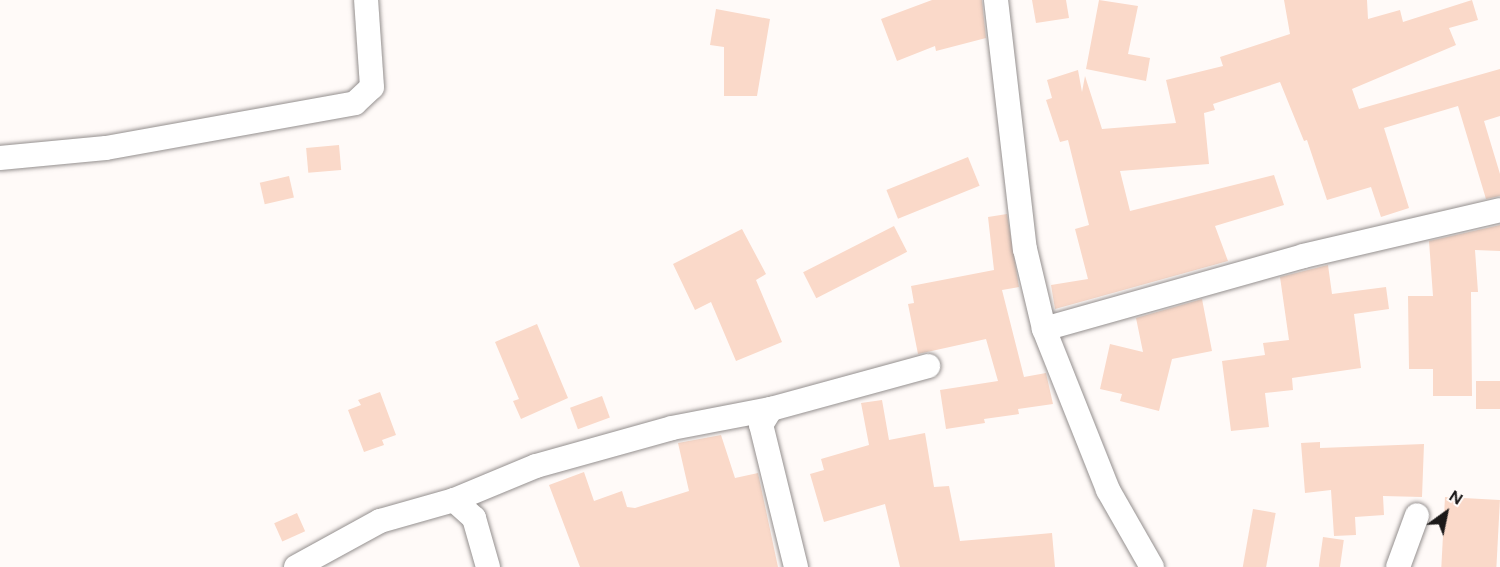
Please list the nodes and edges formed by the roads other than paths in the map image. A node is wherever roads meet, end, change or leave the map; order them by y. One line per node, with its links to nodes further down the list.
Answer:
1 (366, 0): 3 (street)
2 (996, 0): 5 (street)
3 (0, 158)
4 (1500, 210): 5 (street)
5 (1044, 329): 13 (street)
6 (928, 366): 7 (street)
7 (771, 409): 8 (street); 12 (street)
8 (454, 500): 10 (street); 11 (street)
9 (1417, 515): 14 (street)
10 (296, 567)
11 (488, 567)
12 (796, 567)
13 (1152, 567)
14 (1398, 567)

